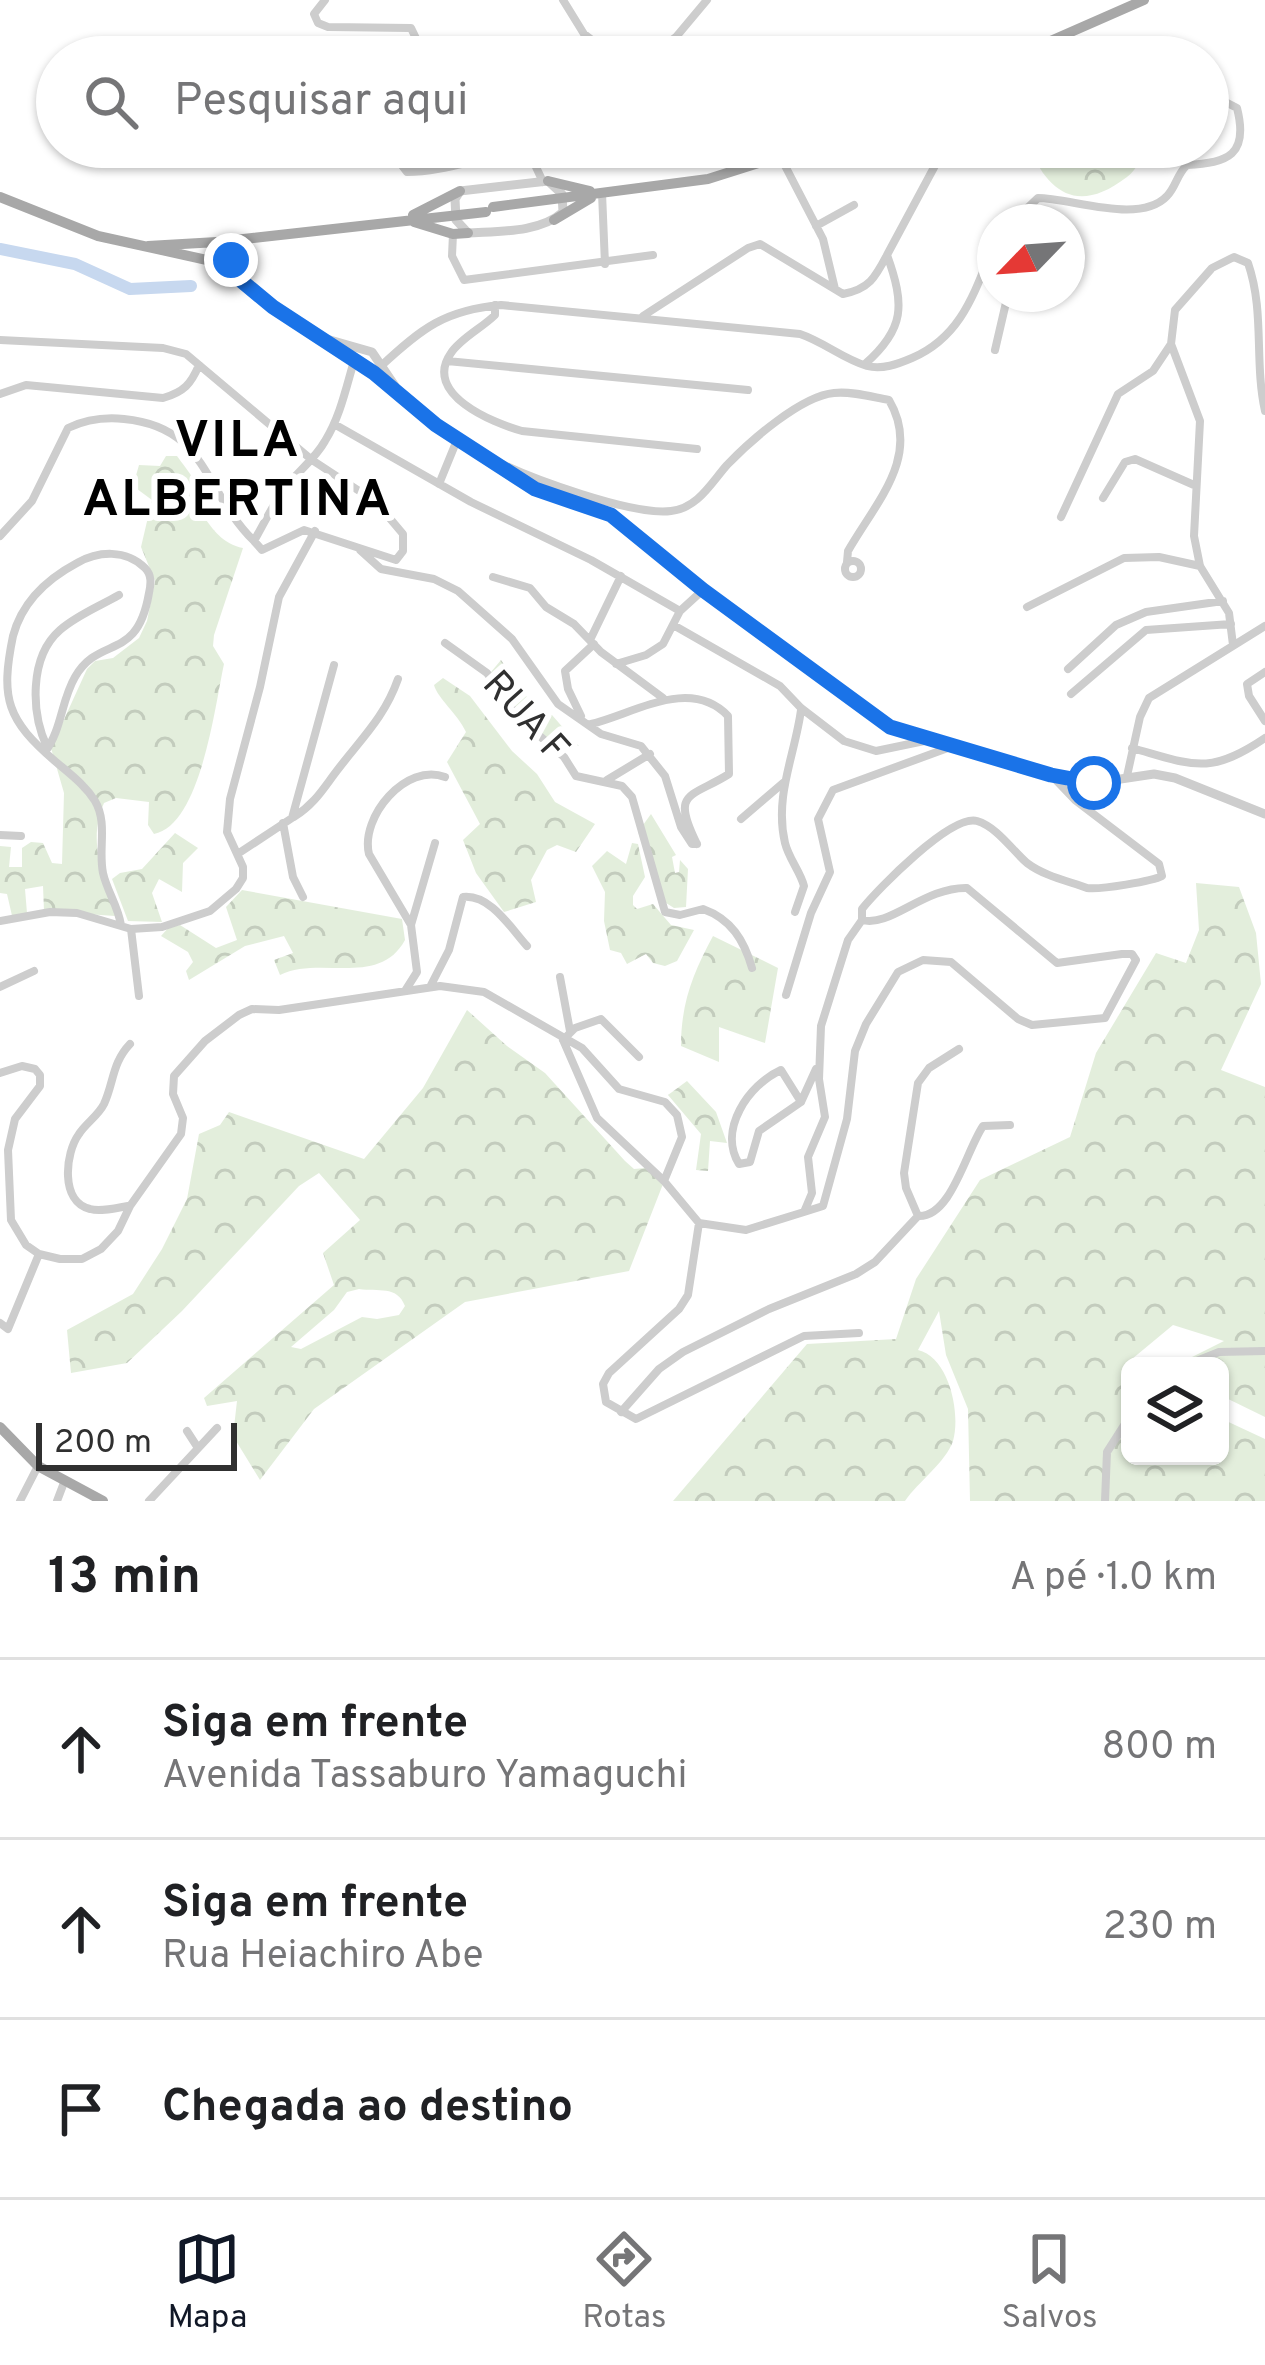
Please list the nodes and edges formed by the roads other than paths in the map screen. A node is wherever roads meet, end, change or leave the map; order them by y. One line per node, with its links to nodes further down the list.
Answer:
1 (325, 0): 5 (street)
2 (563, 0): 6 (street)
3 (707, 0): 7 (street)
4 (1144, 0): 8 (main road)
5 (415, 36)
6 (587, 36)
7 (678, 36)
8 (1062, 36)
9 (1229, 104): 10 (street)
10 (1229, 157)
11 (404, 168): 12 (street)
12 (448, 168)
13 (538, 168): 18 (street)
14 (747, 168): 20 (main road)
15 (787, 168): 30 (street)
16 (934, 168): 37 (street)
17 (1185, 168): 26 (street)
18 (545, 181): 19 (street); 20 (main road); 22 (street)
19 (460, 191): 27 (street); 28 (main road)
20 (600, 193): 22 (main road); 29 (main road); 39 (street)
21 (0, 197): 35 (main road)
22 (563, 199): 27 (main road); 29 (street)
23 (1033, 204): 24 (street)
24 (1066, 204)
25 (854, 205): 30 (street)
26 (1085, 208)
27 (461, 213): 28 (main road); 31 (street)
28 (405, 220): 32 (main road); 33 (main road)
29 (554, 220): 31 (street)
30 (816, 226): 41 (street)
31 (468, 233): 32 (main road)
32 (453, 234): 39 (street)
33 (255, 240): 34 (main road); 38 (main road)
34 (221, 241): 35 (main road); 38 (main road); 38 (main road)
35 (145, 247): 38 (main road)
36 (653, 255): 39 (street)
37 (887, 255): 41 (street); 53 (street)
38 (225, 261): 45 (street)
39 (605, 264)
40 (977, 286): 53 (street)
41 (835, 290): 44 (street)
42 (495, 305): 44 (street); 51 (street); 54 (street)
43 (1004, 312): 49 (street)
44 (644, 316): 53 (street)
45 (310, 331): 48 (street); 50 (street)
46 (0, 340): 52 (street)
47 (1172, 344): 57 (street); 64 (street); 66 (street)
48 (361, 346): 50 (street); 54 (street)
49 (994, 350)
50 (354, 361): 54 (street); 58 (street)
51 (447, 362): 55 (street); 60 (street)
52 (199, 365): 56 (street); 62 (street)
53 (864, 365)
54 (376, 369): 59 (street)
55 (748, 390)
56 (0, 394)
57 (1265, 411)
58 (334, 424): 62 (street); 63 (street)
59 (457, 440): 61 (street); 63 (street)
60 (697, 449)
61 (478, 452): 71 (street); 75 (street)
62 (312, 460): 69 (street); 70 (street)
63 (440, 484): 74 (street)
64 (1194, 485): 65 (street); 72 (street)
65 (1103, 498)
66 (1061, 517)
67 (315, 531): 69 (street); 70 (street); 119 (street)
68 (0, 536): 69 (street)
69 (256, 545)
70 (359, 549): 100 (street)
71 (847, 562)
72 (1200, 566): 77 (street); 78 (street)
73 (493, 577): 86 (street)
74 (621, 577): 79 (street); 86 (street)
75 (703, 590): 79 (street); 103 (street)
76 (119, 595): 106 (street)
77 (1223, 601): 80 (street); 81 (street)
78 (1027, 607)
79 (680, 611): 82 (street)
80 (1146, 611): 84 (street); 85 (street)
81 (1231, 625): 85 (street); 89 (street)
82 (675, 626): 91 (street); 99 (street)
83 (1265, 626): 89 (street)
84 (1113, 630): 88 (street); 90 (street)
85 (1146, 630): 88 (street)
86 (592, 642): 91 (street); 100 (street)
87 (445, 643): 111 (street, RUA F)
88 (1127, 643): 94 (street)
89 (1233, 645): 105 (street)
90 (1084, 655): 93 (street); 94 (street)
91 (616, 664): 98 (street)
92 (334, 665): 115 (street)
93 (1069, 669)
94 (1097, 670): 97 (street)
95 (1265, 673): 101 (street)
96 (398, 679): 115 (street)
97 (1072, 694)
98 (664, 699): 100 (street); 107 (street)
99 (801, 708): 103 (street); 112 (street)
100 (586, 722): 107 (street)
101 (1265, 722)
102 (1265, 738): 105 (street)
103 (936, 739): 104 (street)
104 (957, 745): 108 (street); 133 (street)
105 (1132, 748): 109 (street)
106 (46, 751): 106 (street); 125 (street)
107 (650, 754): 111 (street, RUA F)
108 (1051, 775): 109 (street); 122 (street)
109 (1127, 776): 113 (street)
110 (445, 777): 124 (street)
111 (606, 781): 127 (street, RUA F)
112 (784, 782): 114 (street); 121 (street)
113 (1265, 814)
114 (741, 819)
115 (288, 820): 119 (street); 120 (street)
116 (0, 835): 117 (street)
117 (21, 836)
118 (435, 843): 124 (street)
119 (239, 853): 125 (street)
120 (303, 897)
121 (796, 912)
122 (862, 920): 139 (street); 145 (street)
123 (0, 921): 125 (street)
124 (411, 925): 132 (street)
125 (126, 927): 134 (street)
126 (526, 946): 130 (street)
127 (752, 968)
128 (34, 971): 131 (street)
129 (560, 977): 135 (street)
130 (430, 986): 132 (street); 135 (street)
131 (0, 987)
132 (404, 992): 144 (street)
133 (786, 995)
134 (139, 996)
135 (567, 1036): 138 (street); 143 (street); 143 (street)
136 (130, 1044): 144 (street)
137 (959, 1049): 146 (street)
138 (639, 1057)
139 (819, 1062): 141 (street); 145 (street)
140 (0, 1073): 148 (street)
141 (801, 1102): 141 (street)
142 (1010, 1125): 146 (street)
143 (664, 1181): 147 (street)
144 (130, 1206): 148 (street)
145 (804, 1212): 147 (street)
146 (918, 1216): 153 (street)
147 (699, 1223): 153 (street)
148 (39, 1254): 149 (street)
149 (4, 1326)
150 (859, 1334): 153 (street)
151 (1265, 1351): 152 (street)
152 (1206, 1357)
153 (620, 1412)
154 (0, 1427): 159 (main road)
155 (217, 1428): 158 (street)
156 (1121, 1430): 165 (street)
157 (187, 1431): 158 (street)
158 (198, 1448): 164 (street)
159 (38, 1466): 160 (main road); 161 (street)
160 (65, 1480): 162 (street); 163 (main road)
161 (20, 1501)
162 (57, 1501)
163 (103, 1501)
164 (149, 1501)
165 (1105, 1501)

